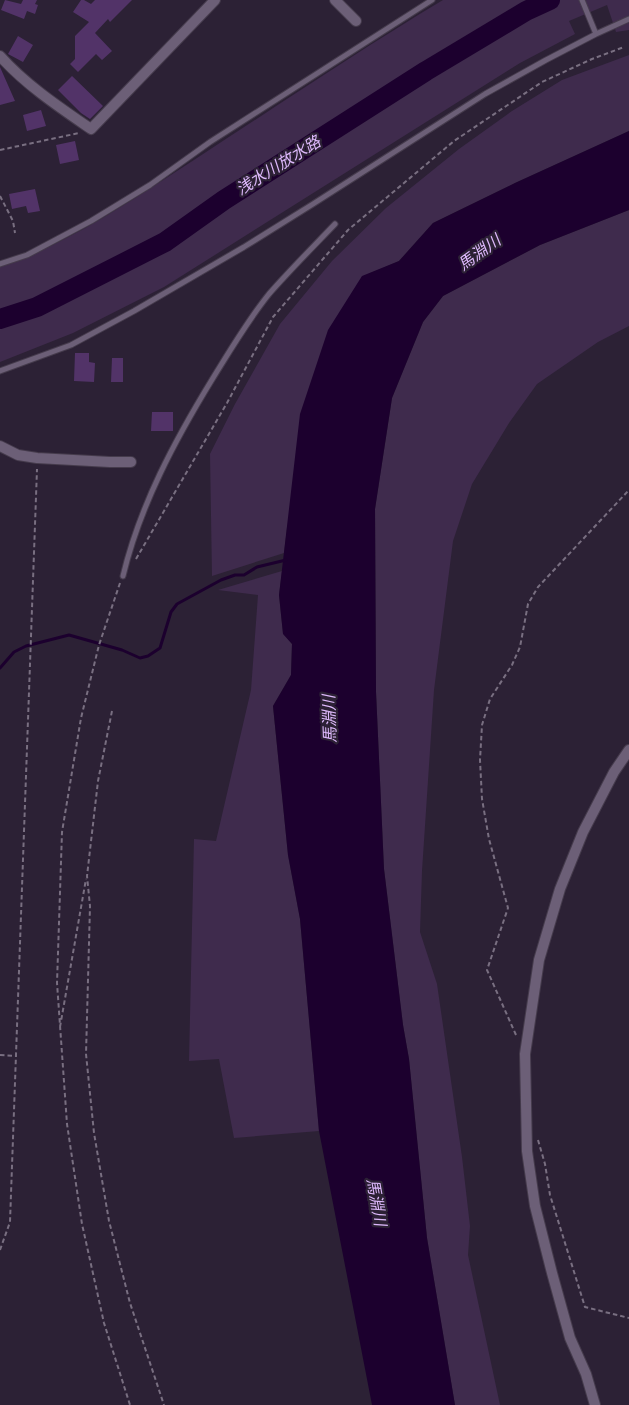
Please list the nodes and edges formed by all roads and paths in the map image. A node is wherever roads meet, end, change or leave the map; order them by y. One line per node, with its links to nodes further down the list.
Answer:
1 (215, 0): 10 (street)
2 (335, 0): 6 (street)
3 (432, 0): 15 (lane)
4 (582, 0): 7 (lane)
5 (629, 19): 7 (lane)
6 (356, 21)
7 (596, 34): 16 (lane)
8 (624, 47): 21 (path)
9 (0, 56): 10 (street)
10 (92, 129): 11 (path)
11 (0, 150)
12 (0, 196): 14 (path)
13 (335, 224): 22 (lane)
14 (15, 233)
15 (0, 264)
16 (0, 371)
17 (0, 446): 18 (street)
18 (37, 458): 19 (street); 29 (path)
19 (131, 462)
20 (629, 490): 27 (path)
21 (135, 562)
22 (123, 576): 26 (path)
23 (112, 711): 25 (path)
24 (629, 750): 27 (street)
25 (87, 876): 26 (path); 34 (path)
26 (59, 1031): 33 (path)
27 (525, 1054): 35 (street)
28 (0, 1055): 29 (path)
29 (17, 1056): 31 (path)
30 (535, 1132): 32 (path)
31 (0, 1250)
32 (629, 1318)
33 (130, 1405)
34 (164, 1405)
35 (595, 1405)

